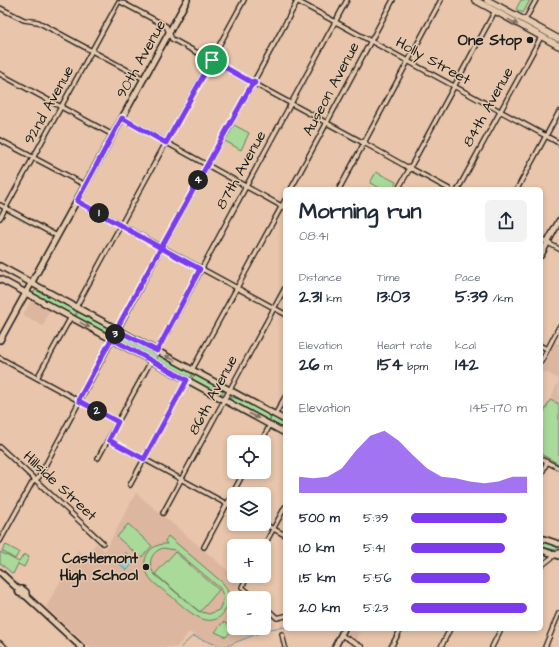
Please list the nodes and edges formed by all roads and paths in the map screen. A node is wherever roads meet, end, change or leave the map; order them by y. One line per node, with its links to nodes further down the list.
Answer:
1 (187, 0): 15 (main road, 90th Avenue)
2 (244, 0): 21 (street)
3 (297, 0): 14 (street, Holly Street); 25 (street)
4 (347, 0): 14 (street, 87th Avenue)
5 (393, 0): 18 (street, Auseon Avenue)
6 (441, 0): 22 (street)
7 (476, 0): 12 (main road)
8 (487, 0): 13 (main road)
9 (536, 0): 13 (street)
10 (120, 1): 15 (street); 20 (street, 92nd Avenue)
11 (0, 8): 20 (street)
12 (495, 11): 16 (main road, one-way to 16); 26 (street)
13 (525, 20): 17 (main road)
14 (335, 22): 18 (street, Holly Street); 27 (street, 87th Avenue)
15 (169, 33): 21 (street); 24 (main road, 90th Avenue)
16 (541, 37): 19 (main road); 29 (street, 84th Avenue)
17 (559, 39)
18 (371, 40): 22 (street, Holly Street); 32 (street, Auseon Avenue)
19 (559, 46)
20 (92, 50): 24 (street); 28 (street, 92nd Avenue)
21 (212, 60): 25 (street); 36 (street)
22 (407, 61): 26 (street, Holly Street); 37 (street)
23 (0, 74): 28 (street)
24 (144, 79): 31 (main road, 90th Avenue)
25 (253, 83): 27 (street); 40 (street)
26 (453, 86): 29 (street, Holly Street); 41 (street)
27 (291, 104): 32 (street); 43 (street, 87th Avenue)
28 (62, 106): 33 (street); 39 (street, 92nd Avenue)
29 (500, 111): 34 (street, Holly Street); 48 (street, 84th Avenue)
30 (559, 112): 34 (street)
31 (122, 118): 33 (main road, 90th Avenue); 36 (street)
32 (327, 123): 37 (street); 44 (street, Auseon Avenue)
33 (113, 135): 42 (main road, 90th Avenue)
34 (546, 136): 38 (street, Holly Street); 49 (street)
35 (0, 140): 39 (street)
36 (166, 143): 40 (street); 56 (street)
37 (364, 143): 41 (street); 45 (street)
38 (559, 143)
39 (33, 157): 42 (street); 53 (street, 92nd Avenue)
40 (207, 165): 43 (street); 60 (street)
41 (410, 168): 46 (street); 47 (street)
42 (85, 186): 50 (main road, 90th Avenue)
43 (245, 187): 52 (street); 64 (street, 87th Avenue)
44 (292, 187)
45 (340, 187)
46 (399, 187)
47 (445, 187)
48 (459, 187)
49 (518, 187)
50 (77, 201): 56 (street); 57 (main road, 90th Avenue)
51 (0, 205): 53 (street)
52 (283, 207): 67 (street)
53 (5, 208): 54 (street, 92nd Avenue); 57 (street)
54 (0, 218)
55 (559, 221): 59 (main road)
56 (121, 225): 60 (street); 70 (street)
57 (57, 236): 66 (main road, 90th Avenue)
58 (543, 240): 59 (street)
59 (548, 243): 61 (street); 62 (main road)
60 (161, 248): 64 (street); 75 (street)
61 (559, 249)
62 (543, 252)
63 (0, 266): 66 (main road)
64 (200, 269): 67 (street); 80 (street, 87th Avenue)
65 (0, 279): 69 (main road)
66 (32, 283): 69 (main road, 90th Avenue); 70 (main road)
67 (237, 287): 71 (street); 84 (street)
68 (283, 292): 71 (street, 86th Avenue)
69 (26, 293): 73 (main road); 77 (main road, 90th Avenue)
70 (76, 307): 75 (main road)
71 (274, 308): 72 (street); 87 (street, 86th Avenue)
72 (283, 313)
73 (71, 317): 76 (main road, one-way to 76); 85 (street)
74 (559, 328): 79 (street)
75 (117, 330): 76 (street); 80 (main road)
76 (112, 339): 83 (main road); 90 (street)
77 (0, 340)
78 (543, 347): 79 (street)
79 (547, 349): 82 (street)
80 (157, 351): 84 (main road, one-way to 80)
81 (0, 358): 85 (street)
82 (543, 358)
83 (151, 361): 86 (main road); 93 (street)
84 (192, 370): 87 (main road)
85 (37, 378): 90 (street)
86 (187, 380): 88 (main road); 100 (street)
87 (229, 390): 88 (street, 86th Avenue); 91 (main road)
88 (224, 400): 94 (main road, one-way to 94); 105 (street, 86th Avenue)
89 (283, 400): 91 (street)
90 (79, 401): 93 (street); 106 (street)
91 (275, 415): 92 (main road)
92 (283, 419)
93 (118, 422): 97 (street)
94 (270, 425): 95 (main road); 96 (street)
95 (283, 432)
96 (265, 435)
97 (109, 440): 99 (street); 100 (street)
98 (0, 447): 106 (street, Hillside Street)
99 (98, 458)
100 (144, 459): 105 (street); 107 (street)
101 (543, 460): 102 (street)
102 (547, 462): 103 (street); 104 (street)
103 (559, 468)
104 (543, 471)
105 (181, 479): 108 (street); 110 (street, 86th Avenue)
106 (35, 480): 115 (street); 116 (street, Hillside Street)
107 (130, 485)
108 (227, 504): 118 (street)
109 (283, 511): 111 (street)
110 (163, 513)
111 (273, 529): 112 (street); 113 (street)
112 (283, 534)
113 (268, 539)
114 (543, 539): 117 (main road)
115 (0, 541)
116 (103, 543)
117 (559, 544)
118 (204, 547)
119 (543, 550): 120 (main road)
120 (558, 554): 121 (street)
121 (543, 565)
122 (0, 572): 137 (main road)
123 (244, 583): 124 (street)
124 (247, 591)
125 (271, 612): 127 (street)
126 (559, 613): 128 (street)
127 (283, 616)
128 (558, 619): 144 (street)
129 (343, 631): 134 (main road)
130 (400, 631): 141 (street)
131 (449, 631): 142 (street)
132 (500, 631): 143 (street)
133 (282, 634): 138 (street)
134 (341, 635): 139 (main road); 140 (street)
135 (0, 643): 136 (street)
136 (5, 647)
137 (81, 647)
138 (285, 647)
139 (334, 647)
140 (362, 647)
141 (391, 647)
142 (441, 647)
143 (492, 647)
144 (545, 647)

